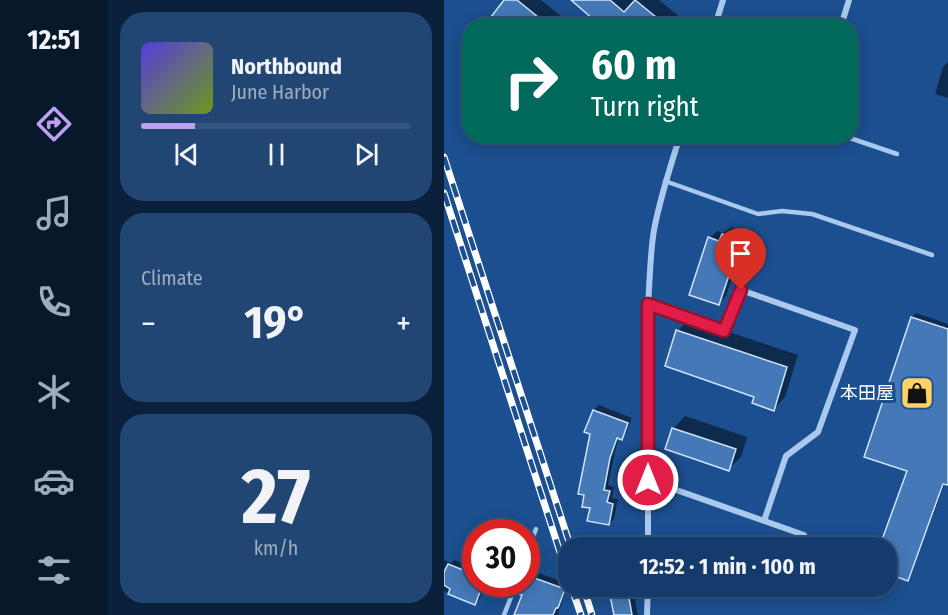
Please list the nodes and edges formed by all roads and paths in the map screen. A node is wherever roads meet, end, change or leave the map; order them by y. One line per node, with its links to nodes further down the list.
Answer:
1 (723, 0): 3 (street)
2 (849, 0): 4 (street)
3 (717, 18)
4 (843, 18)
5 (858, 141): 7 (lane)
6 (677, 144): 8 (street)
7 (897, 154)
8 (665, 181): 9 (lane); 10 (street)
9 (932, 255)
10 (648, 304): 11 (street); 12 (street)
11 (648, 480): 12 (street); 14 (street)
12 (764, 521): 13 (street)
13 (804, 535)
14 (648, 537)
15 (511, 597): 17 (lane)
16 (648, 597): 18 (street)
17 (504, 615)
18 (648, 615)

